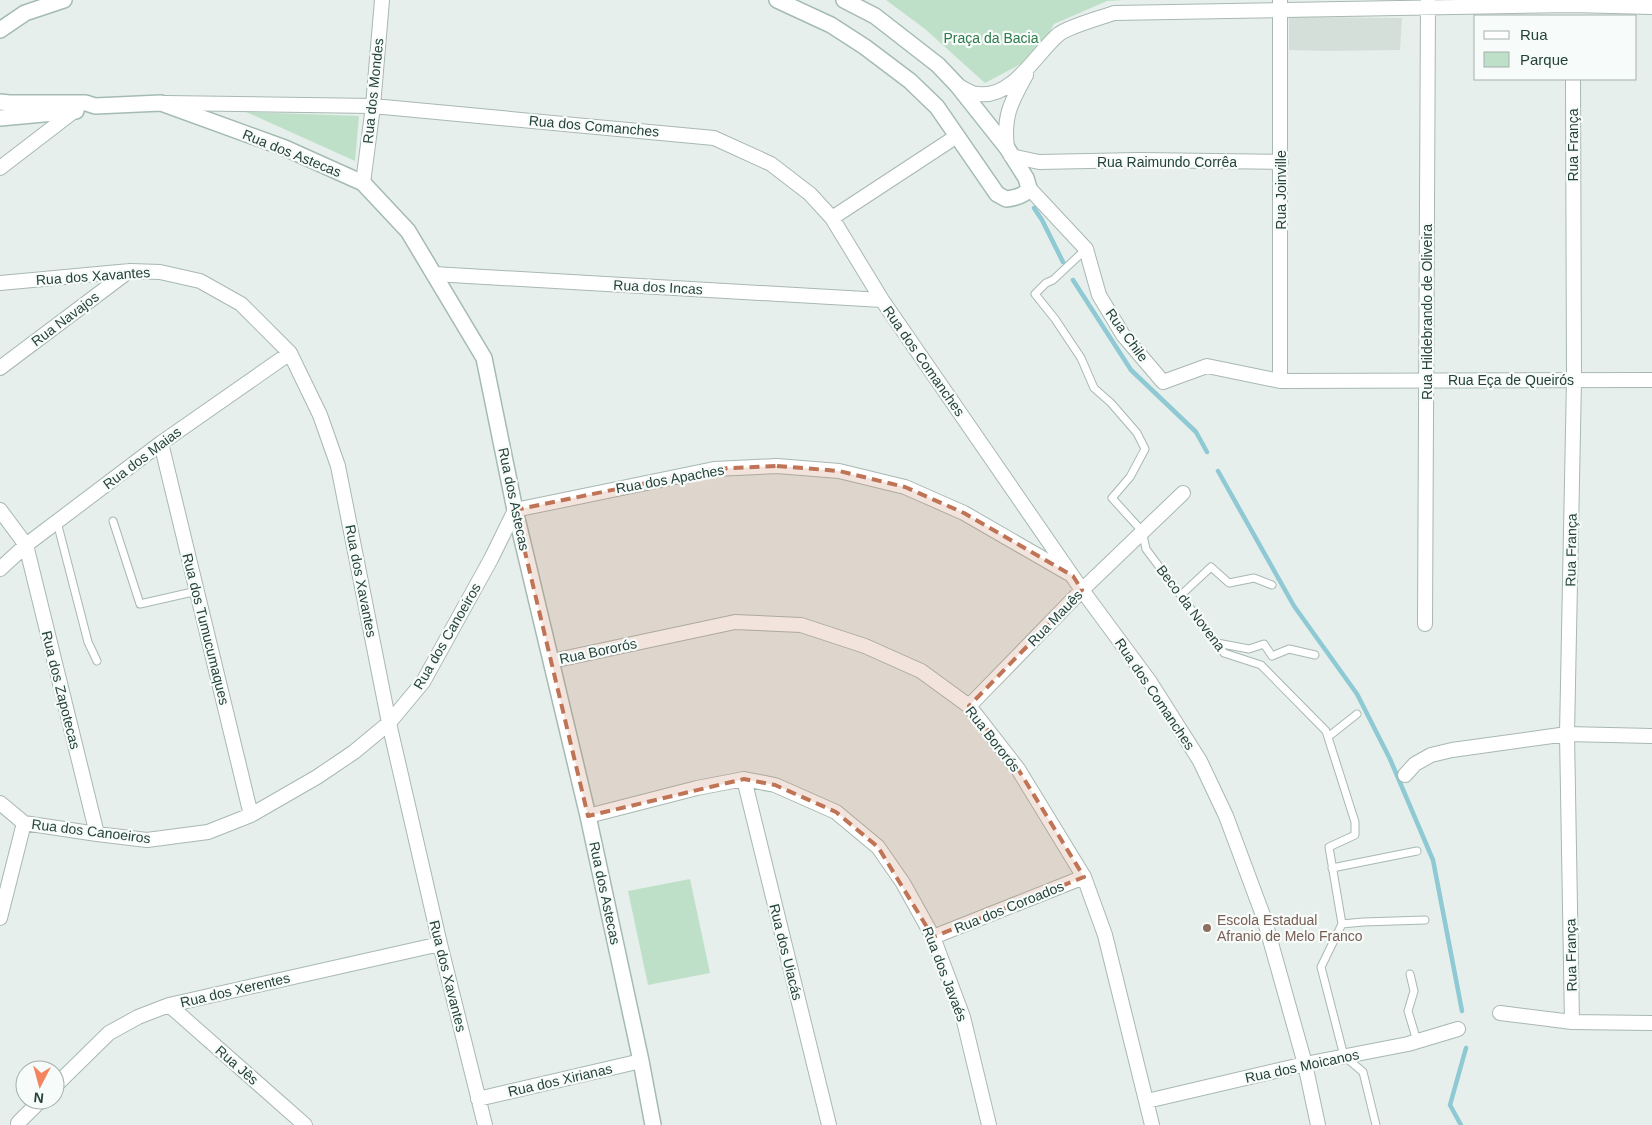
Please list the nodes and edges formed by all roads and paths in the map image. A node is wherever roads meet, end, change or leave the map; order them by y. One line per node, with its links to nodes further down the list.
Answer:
1 (64, 0): 9 (street)
2 (382, 0): 15 (street, Rua dos Mondes)
3 (777, 0): 18 (street)
4 (844, 0): 12 (street)
5 (1429, 4): 6 (street); 7 (street); 33 (street, Rua Hildebrando de Oliveira)
6 (1280, 5): 10 (street); 21 (street, Rua Joinville)
7 (1572, 7): 8 (street)
8 (1652, 7)
9 (0, 30)
10 (1033, 63): 12 (street); 19 (street)
11 (1572, 80): 34 (street, Rua França)
12 (957, 85): 19 (street)
13 (0, 102): 16 (street)
14 (161, 103): 15 (street, Rua dos Comanches); 16 (street, Rua dos Astecas); 23 (street, Rua dos Astecas)
15 (373, 106): 23 (street, Rua dos Mondes); 25 (street, Rua dos Comanches)
16 (73, 107): 17 (street, Rua dos Astecas); 22 (street)
17 (0, 118)
18 (957, 136): 24 (street); 25 (street)
19 (1009, 152): 20 (street, Rua Raimundo Corrêa); 24 (street)
20 (1053, 162): 21 (street, Rua Raimundo Corrêa); 24 (street, Rua Raimundo Corrêa)
21 (1281, 162): 36 (street, Rua Joinville)
22 (0, 168)
23 (363, 183): 28 (street, Rua dos Astecas)
24 (1027, 183): 26 (street, Rua Chile)
25 (832, 218): 30 (street, Rua dos Comanches)
26 (1086, 249): 36 (street, Rua Chile); 43 (lane)
27 (130, 271): 29 (street, Rua dos Xavantes); 31 (street, Rua dos Xavantes); 32 (street, Rua Navajos)
28 (434, 274): 30 (street, Rua dos Incas); 40 (street, Rua dos Astecas)
29 (0, 283)
30 (882, 300): 46 (street, Rua dos Comanches)
31 (290, 352): 37 (street, Rua dos Maias); 58 (street, Rua dos Xavantes)
32 (0, 368)
33 (1427, 380): 34 (street, Rua Eça de Queirós); 36 (street, Rua Eça de Queirós); 51 (street, Rua Hildebrando de Oliveira)
34 (1574, 380): 35 (street, Rua Eça de Queirós); 59 (street, Rua França)
35 (1652, 380)
36 (1280, 381)
37 (161, 443): 41 (street, Rua dos Maias); 49 (street, Rua dos Tumucumaques)
38 (1183, 494): 43 (street, Rua Mauês)
39 (0, 510): 44 (street)
40 (515, 510): 46 (street, Rua dos Apaches); 54 (street, Rua dos Astecas); 58 (street, Rua dos Canoeiros)
41 (57, 521): 44 (street, Rua dos Maias); 55 (lane)
42 (113, 521): 49 (lane)
43 (1142, 531): 48 (street, Rua Mauês); 50 (lane, Beco da Novena)
44 (26, 545): 45 (street, Rua dos Maias); 68 (street, Rua dos Zapotecas)
45 (0, 569)
46 (1073, 576): 48 (street, Rua dos Comanches)
47 (1272, 585): 50 (lane)
48 (1082, 590): 56 (street, Rua Mauês); 86 (street, Rua dos Comanches)
49 (197, 591): 65 (street, Rua dos Tumucumaques)
50 (1181, 595): 52 (lane, Beco da Novena)
51 (1425, 624)
52 (1217, 643): 53 (lane); 61 (lane, Beco da Novena)
53 (1316, 655)
54 (552, 660): 56 (street, Rua Bororós); 66 (street, Rua dos Astecas)
55 (97, 661)
56 (969, 706): 71 (street, Rua Bororós)
57 (1357, 714): 61 (lane)
58 (389, 723): 65 (street, Rua dos Canoeiros); 76 (street, Rua dos Xavantes)
59 (1568, 734): 60 (street); 62 (street); 80 (street, Rua França)
60 (1652, 736)
61 (1328, 737): 70 (lane, Beco da Novena)
62 (1405, 775)
63 (744, 779): 66 (street, Rua dos Javaés); 75 (street, Rua dos Javaés); 95 (street, Rua dos Uiacás)
64 (0, 803): 67 (street, Rua dos Canoeiros)
65 (251, 814): 68 (street, Rua dos Canoeiros)
66 (588, 816): 85 (street, Rua dos Astecas)
67 (24, 823): 68 (street, Rua dos Canoeiros); 72 (street)
68 (97, 834)
69 (1417, 851): 70 (lane)
70 (1332, 868): 74 (lane, Beco da Novena)
71 (1084, 877): 75 (street, Rua dos Coroados); 89 (street, Rua Bororós)
72 (0, 918)
73 (1425, 920): 74 (lane)
74 (1342, 924): 84 (lane)
75 (933, 937): 96 (street, Rua dos Javaés)
76 (440, 944): 78 (street, Rua dos Xerentes); 88 (street, Rua dos Xavantes)
77 (1410, 974): 83 (lane)
78 (169, 1005): 87 (street, Rua dos Xerentes); 92 (street, Rua Jês)
79 (1500, 1013): 80 (street)
80 (1572, 1022): 81 (street)
81 (1652, 1023)
82 (1458, 1029): 83 (street, Rua dos Moicanos)
83 (1418, 1041): 84 (street, Rua dos Moicanos)
84 (1344, 1056): 86 (street, Rua dos Moicanos); 99 (lane)
85 (642, 1061): 88 (street, Rua dos Xirianas); 94 (street, Rua dos Astecas)
86 (1305, 1064): 89 (street, Rua dos Moicanos); 98 (street, Rua dos Comanches)
87 (65, 1076)
88 (478, 1099): 93 (street, Rua dos Xavantes)
89 (1147, 1101): 97 (street, Rua Bororós)
90 (31, 1110): 91 (street)
91 (16, 1124)
92 (305, 1125)
93 (485, 1125)
94 (653, 1125)
95 (829, 1125)
96 (989, 1125)
97 (1152, 1125)
98 (1318, 1125)
99 (1376, 1125)

